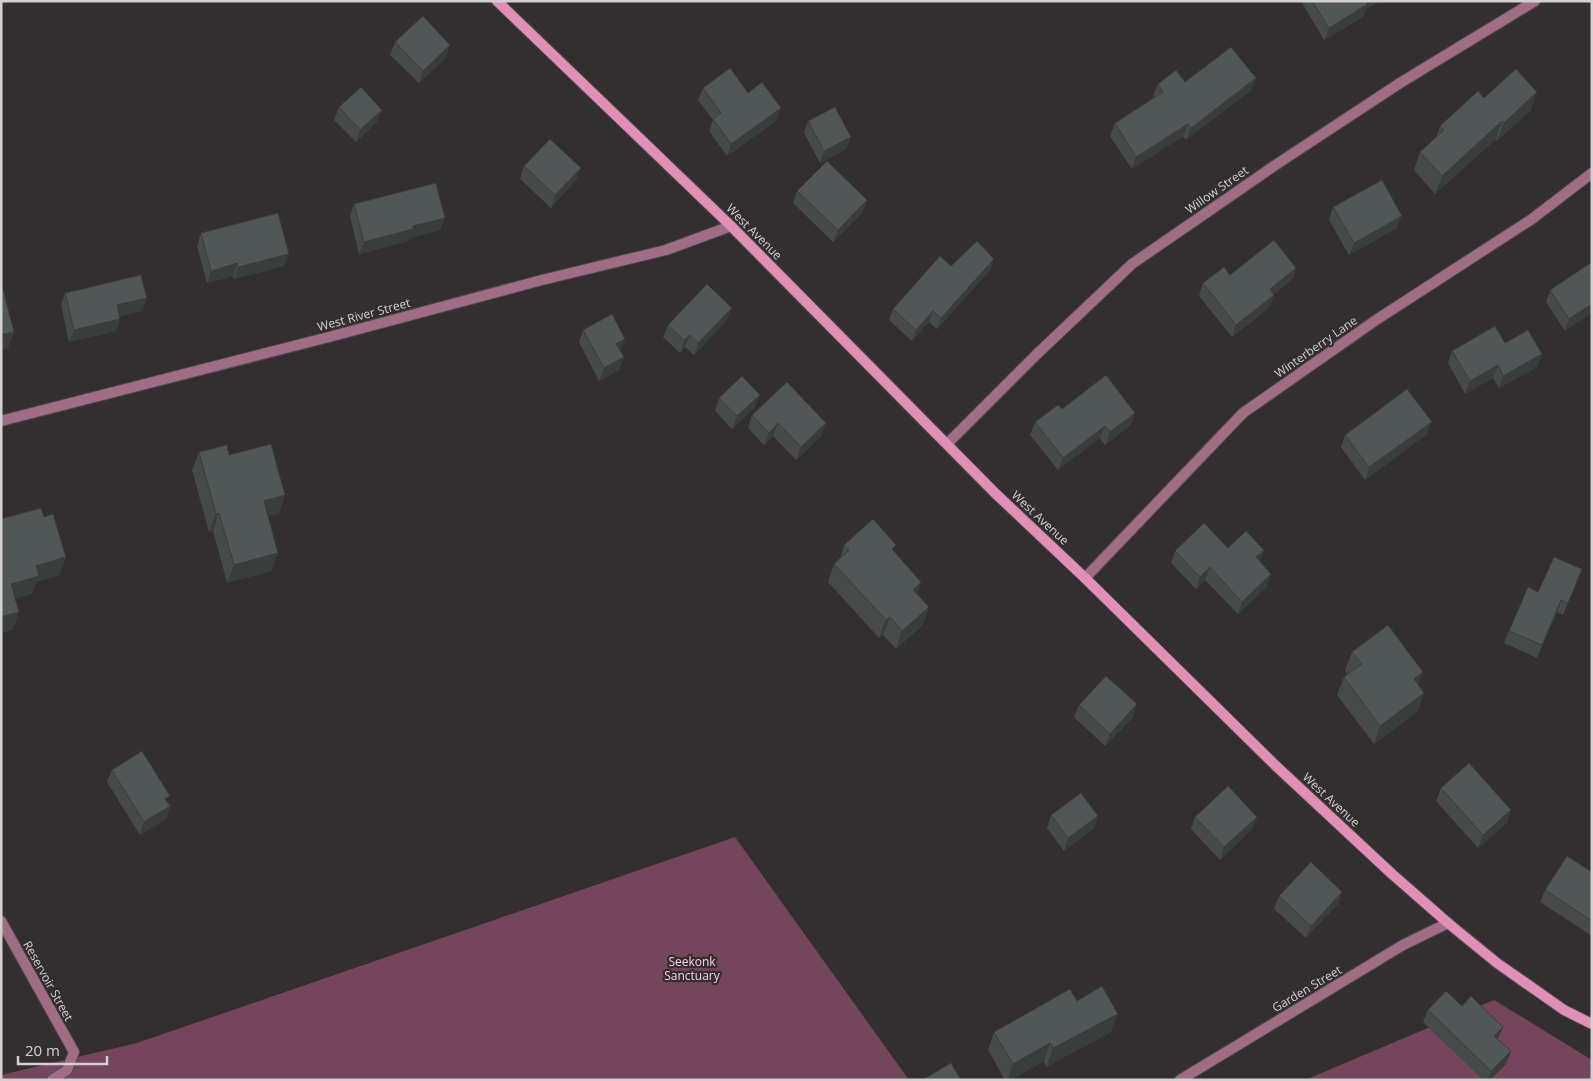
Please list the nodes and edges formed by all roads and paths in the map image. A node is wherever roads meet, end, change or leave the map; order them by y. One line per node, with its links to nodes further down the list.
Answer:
1 (497, 1): 4 (street, West Avenue)
2 (1535, 1): 6 (street, Willow Street)
3 (1592, 173): 7 (street, Winterberry Lane)
4 (731, 226): 5 (street, West River Street); 6 (street, West Avenue)
5 (1, 421)
6 (947, 444): 7 (street, West Avenue)
7 (1085, 578): 9 (street, West Avenue)
8 (1, 921): 11 (street, Reservoir Street)
9 (1448, 923): 10 (street, West Avenue); 12 (street, Garden Street)
10 (1592, 1024)
11 (52, 1080)
12 (1180, 1080)

